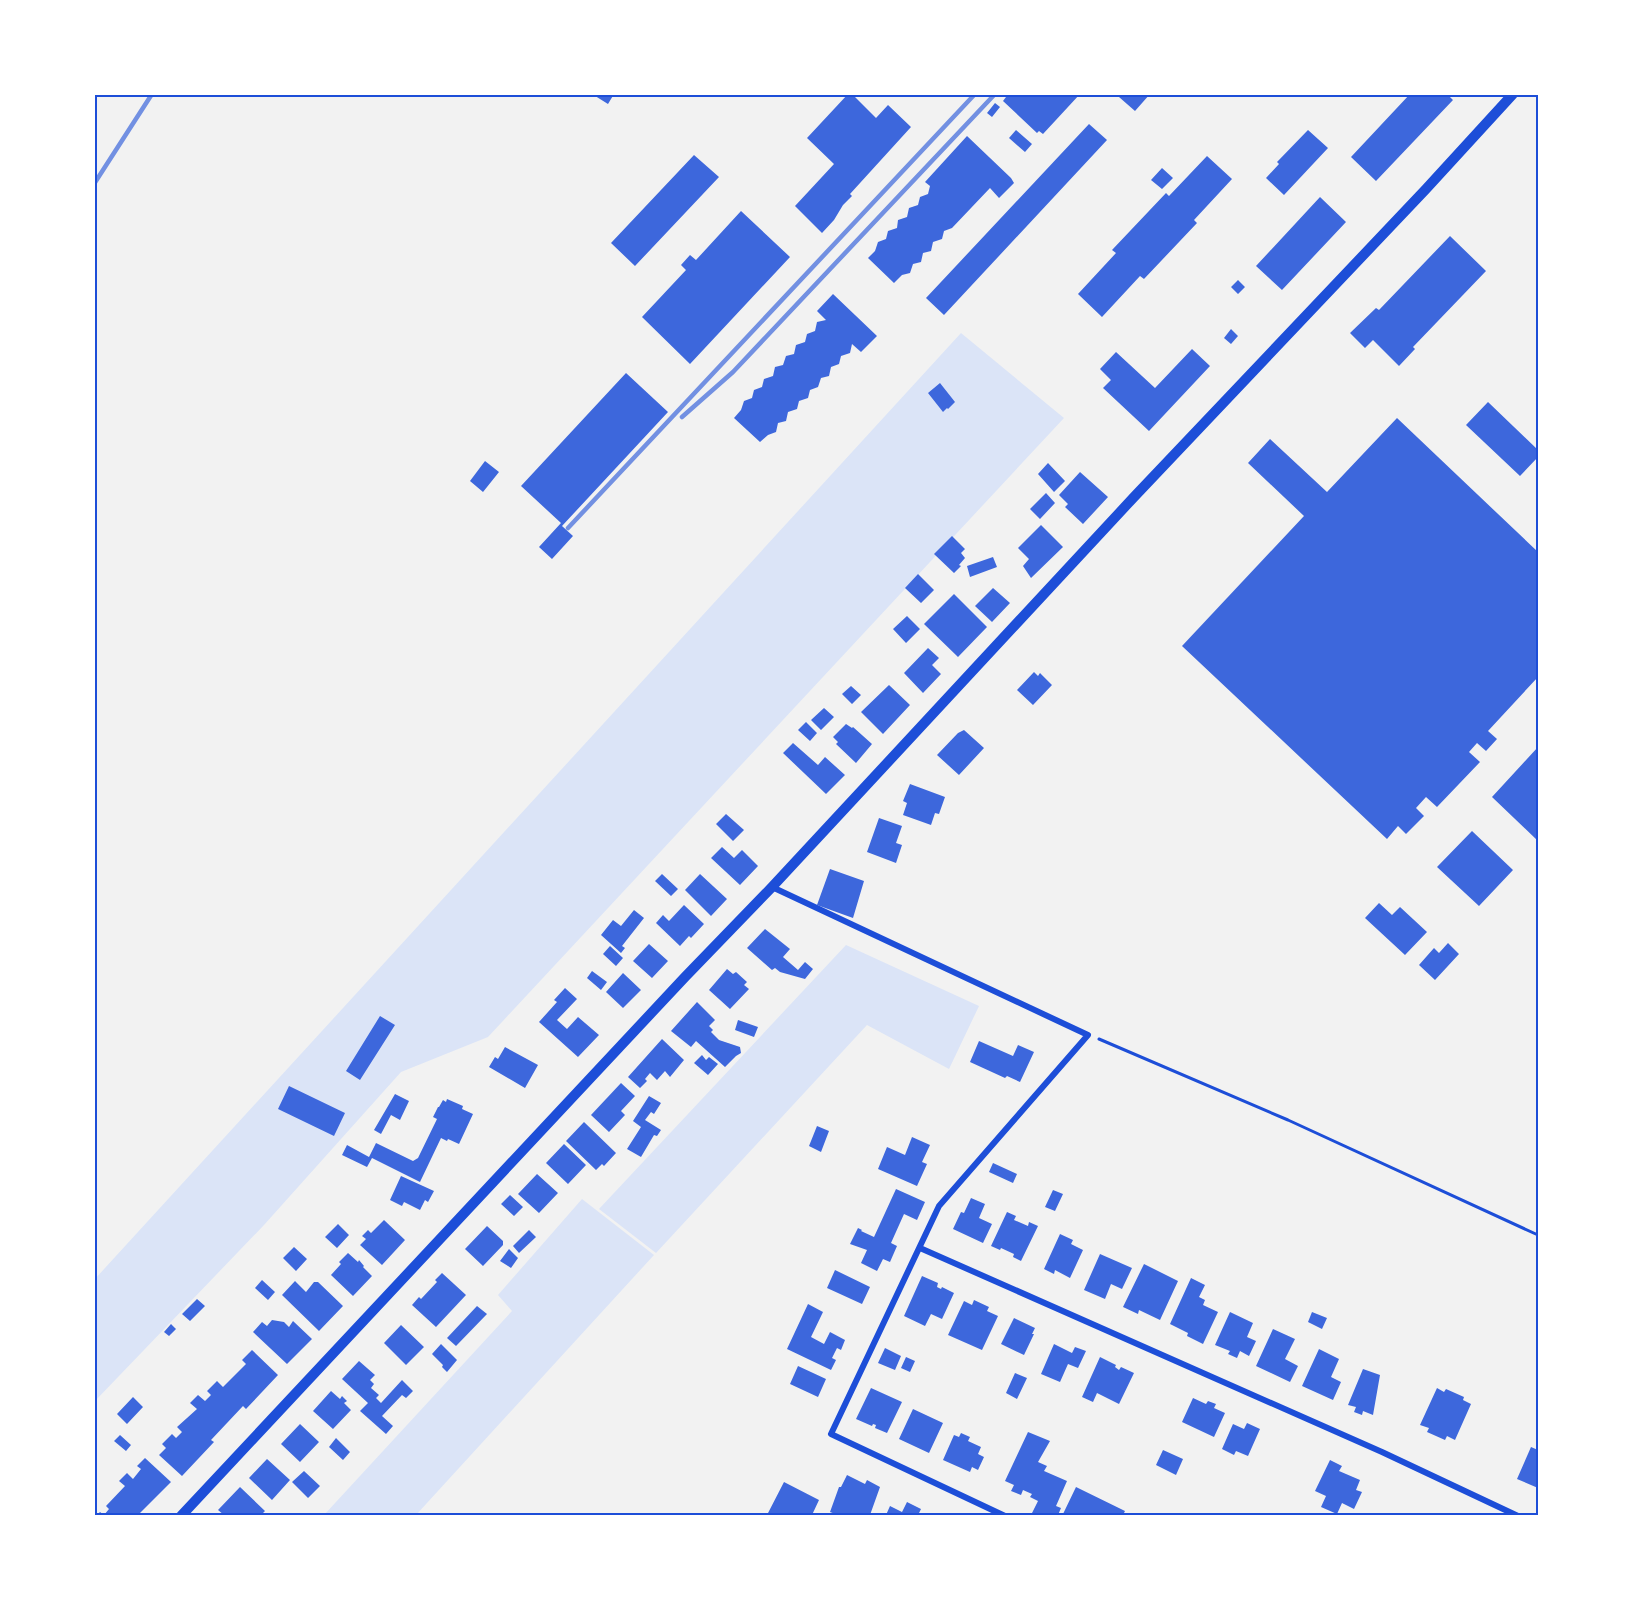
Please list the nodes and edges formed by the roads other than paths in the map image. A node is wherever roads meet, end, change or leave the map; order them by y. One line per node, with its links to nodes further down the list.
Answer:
1 (1513, 94): 2 (street)
2 (772, 887): 3 (street); 4 (street)
3 (920, 1248): 5 (street); 6 (street)
4 (182, 1515)
5 (1005, 1515)
6 (1518, 1515)

